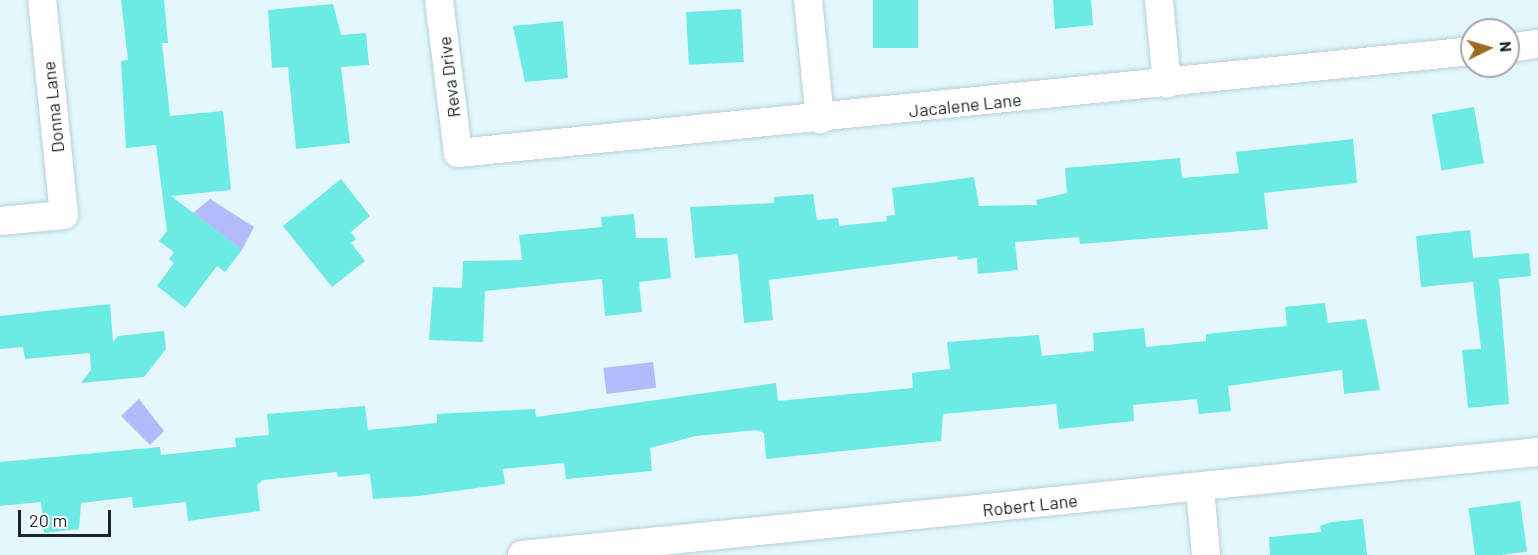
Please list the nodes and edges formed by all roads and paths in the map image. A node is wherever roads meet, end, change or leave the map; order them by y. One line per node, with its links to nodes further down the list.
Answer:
1 (42, 0): 11 (street, Donna Lane)
2 (439, 0): 10 (street, Reva Drive)
3 (808, 0): 9 (street)
4 (1159, 0): 8 (street)
5 (1538, 44): 6 (street)
6 (1520, 46)
7 (1460, 52): 8 (street, Jacalene Lane)
8 (1167, 84): 9 (street, Jacalene Lane)
9 (820, 119): 10 (street, Jacalene Lane)
10 (458, 153)
11 (0, 221)
12 (1538, 452): 13 (street, Robert Lane)
13 (1200, 489): 14 (street, Robert Lane); 15 (street)
14 (522, 555)
15 (1206, 555)

